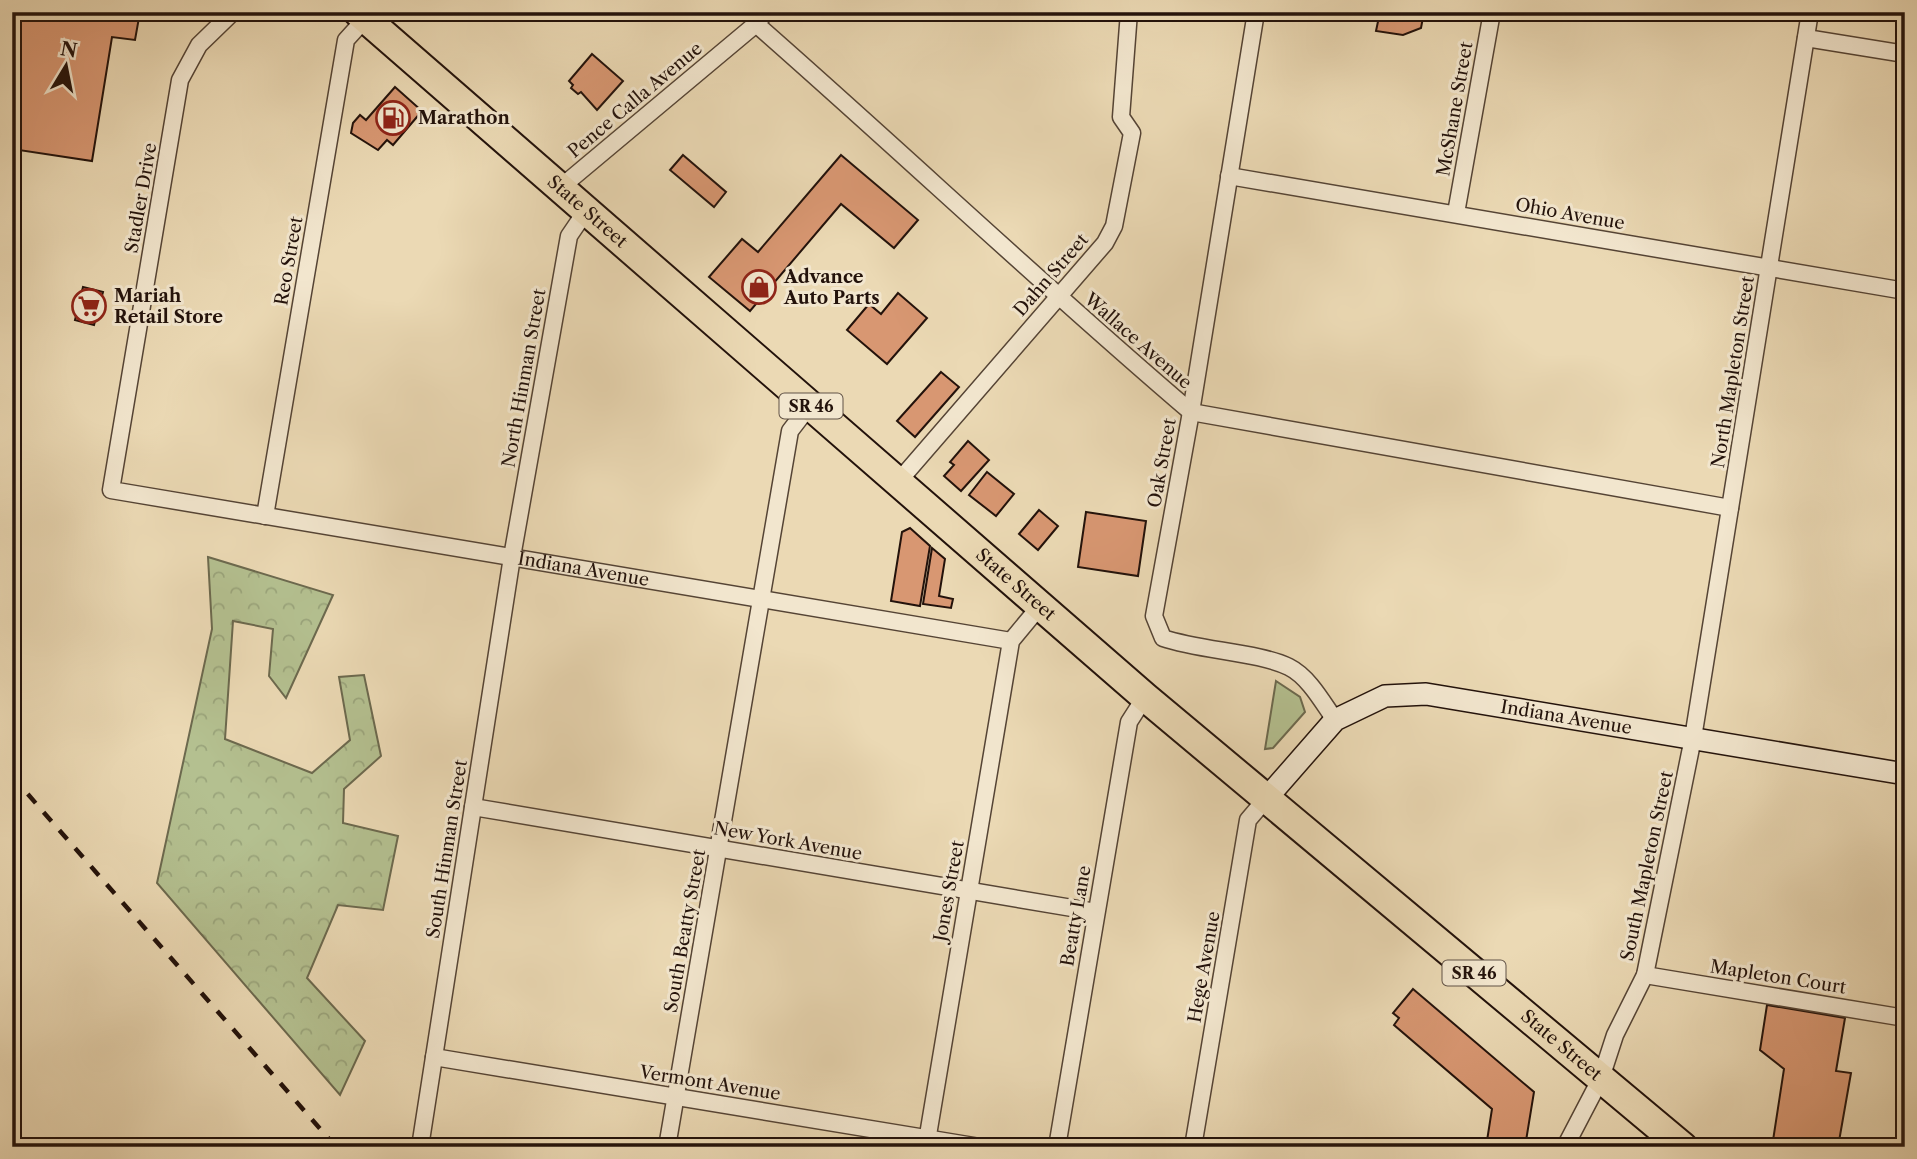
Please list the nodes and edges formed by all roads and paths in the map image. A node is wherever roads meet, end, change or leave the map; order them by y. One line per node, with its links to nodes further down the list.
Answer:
1 (233, 12): 20 (street, Stadler Drive)
2 (1129, 12): 16 (street, Dahn Street)
3 (1256, 12): 10 (street, Oak Street)
4 (1492, 12): 13 (street, McShane Street)
5 (1810, 12): 8 (street, North Mapleton Street)
6 (364, 14): 11 (highway, State Street / SR 46); 22 (street, Reo Street)
7 (757, 16): 11 (street, Pence Calla Avenue); 16 (street, Wallace Avenue)
8 (1806, 38): 9 (street); 14 (street, North Mapleton Street)
9 (1905, 54)
10 (1229, 176): 13 (street, Ohio Avenue); 18 (street, Oak Street)
11 (560, 188): 12 (highway, State Street / SR 46)
12 (586, 211): 17 (highway, State Street / SR 46); 23 (street, North Hinman Street)
13 (1456, 214): 14 (street, Ohio Avenue)
14 (1769, 267): 15 (street, Ohio Avenue); 21 (street, North Mapleton Street)
15 (1905, 291)
16 (1058, 296): 18 (street, Wallace Avenue); 19 (street, Dahn Street)
17 (810, 405): 19 (highway, State Street / SR 46); 24 (street, South Beatty Street)
18 (1191, 412): 21 (street, Wallace Avenue); 28 (street, Oak Street)
19 (898, 482): 25 (highway, State Street / SR 46)
20 (111, 490): 22 (street, Indiana Avenue)
21 (1730, 508): 29 (street, North Mapleton Street)
22 (265, 516): 23 (street, Indiana Avenue)
23 (512, 557): 24 (street, Indiana Avenue); 32 (street, South Hinman Street)
24 (761, 598): 26 (street, Indiana Avenue); 33 (street, South Beatty Street)
25 (1040, 606): 26 (street); 27 (highway, State Street / SR 46)
26 (1011, 641): 34 (street, Jones Street)
27 (1145, 697): 31 (highway, State Street / SR 46); 35 (street, Beatty Lane)
28 (1335, 720): 29 (street, Indiana Avenue); 31 (street, Indiana Avenue)
29 (1693, 738): 30 (street, Indiana Avenue); 36 (street, South Mapleton Street)
30 (1905, 774)
31 (1265, 800): 39 (highway, State Street / SR 46); 46 (street, Hege Avenue)
32 (472, 807): 33 (street, New York Avenue); 38 (street, South Hinman Street)
33 (718, 848): 34 (street, New York Avenue); 40 (street, South Beatty Street)
34 (969, 891): 35 (street, New York Avenue); 41 (street, Jones Street)
35 (1096, 912): 45 (street, Beatty Lane)
36 (1644, 975): 37 (street, Mapleton Court); 39 (street, South Mapleton Street)
37 (1905, 1018)
38 (434, 1058): 40 (street, Vermont Avenue); 42 (street, South Hinman Street)
39 (1601, 1078): 47 (street, South Mapleton Street); 48 (highway, State Street / SR 46)
40 (676, 1097): 41 (street, Vermont Avenue); 43 (street, South Beatty Street)
41 (927, 1142): 44 (street, Vermont Avenue)
42 (420, 1147)
43 (667, 1147)
44 (980, 1147)
45 (1057, 1147)
46 (1193, 1147)
47 (1565, 1147)
48 (1683, 1147)

